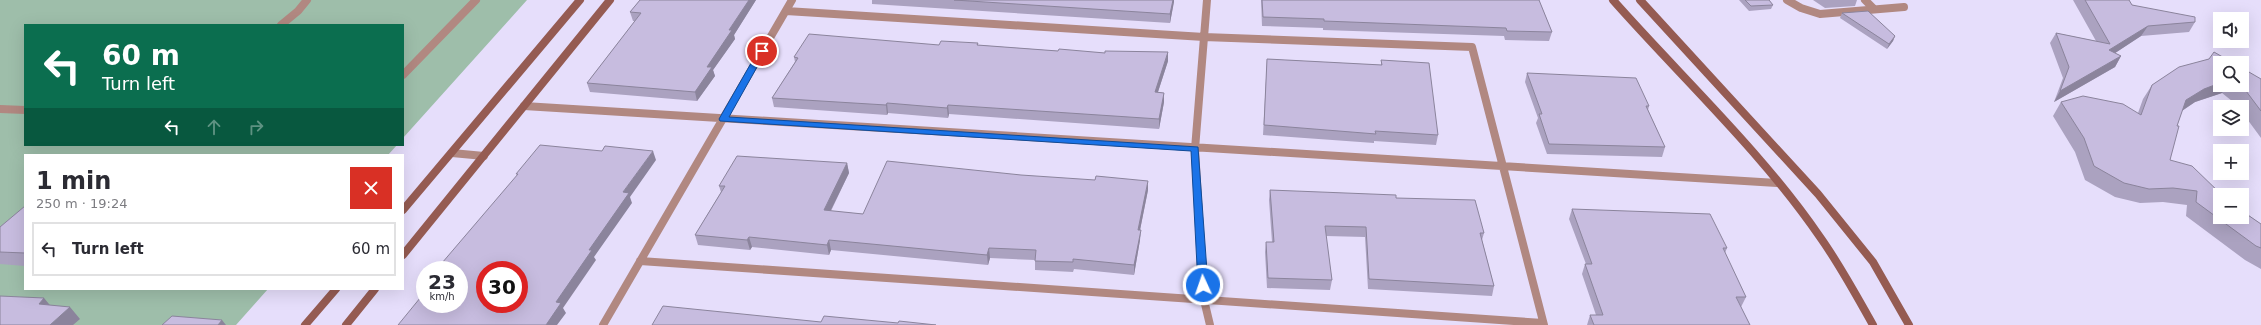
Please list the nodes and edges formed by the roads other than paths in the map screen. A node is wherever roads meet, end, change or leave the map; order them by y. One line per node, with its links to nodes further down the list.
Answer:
1 (307, 0): 14 (street)
2 (476, 0): 16 (street)
3 (580, 0): 22 (street)
4 (610, 0): 17 (street)
5 (792, 0): 13 (street)
6 (1207, 0): 15 (street)
7 (1613, 0): 25 (street)
8 (1640, 0): 38 (street)
9 (1787, 0): 12 (street)
10 (1865, 0): 12 (street)
11 (1904, 7): 12 (street)
12 (1874, 9)
13 (786, 11): 15 (street); 20 (street)
14 (282, 24)
15 (1204, 37): 21 (street); 24 (street)
16 (404, 74)
17 (524, 106): 20 (street); 23 (street)
18 (0, 109): 19 (street)
19 (24, 110)
20 (723, 119): 21 (street); 28 (street)
21 (1195, 149): 24 (street); 31 (street)
22 (452, 153): 23 (street); 26 (street)
23 (484, 156): 27 (street)
24 (1502, 167): 25 (street); 32 (street)
25 (1777, 184): 37 (street)
26 (404, 209)
27 (404, 254)
28 (640, 261): 31 (street); 35 (street)
29 (335, 290): 33 (street)
30 (374, 290): 34 (street)
31 (1204, 300): 32 (street); 36 (street)
32 (1543, 324)
33 (305, 325)
34 (346, 325)
35 (603, 325)
36 (1210, 325)
37 (1873, 325)
38 (1909, 325)

